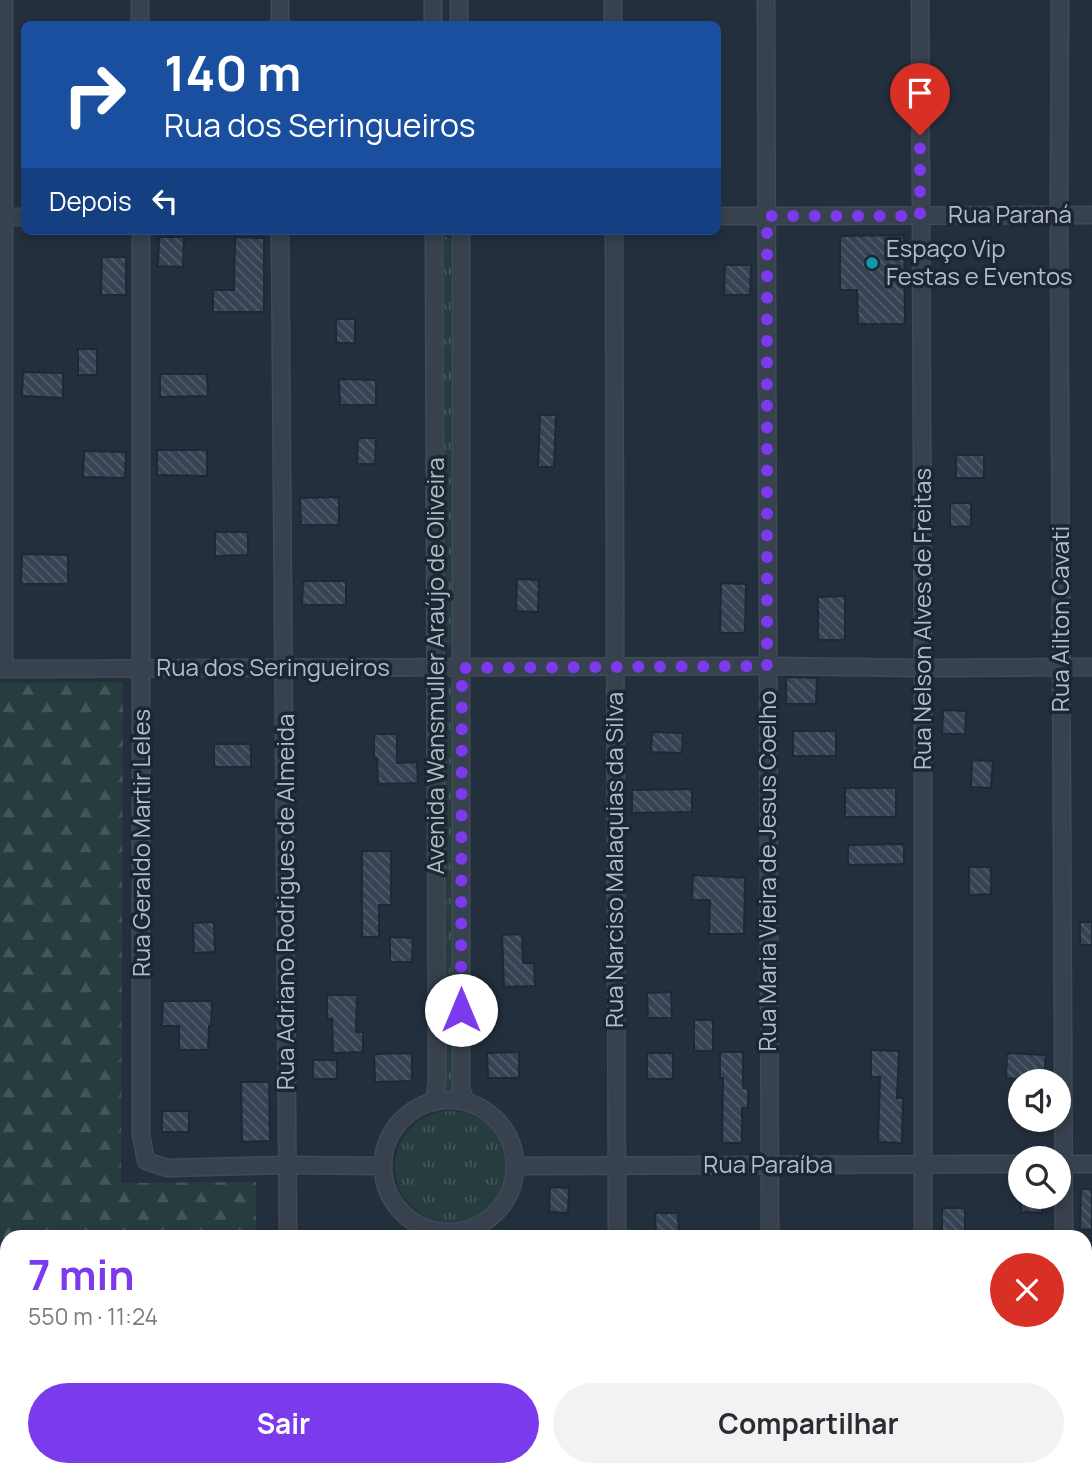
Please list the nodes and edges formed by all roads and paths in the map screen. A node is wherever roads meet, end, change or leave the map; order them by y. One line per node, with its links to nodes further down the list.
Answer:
1 (4, 0): 20 (street)
2 (140, 0): 10 (street)
3 (280, 0): 11 (street)
4 (433, 0): 12 (street)
5 (459, 0): 13 (street)
6 (613, 0): 14 (street)
7 (766, 0): 18 (street, Rua Maria Vieira de Jesus Coelho)
8 (920, 0): 19 (street, Rua Nelson Alves de Freitas)
9 (1060, 0): 15 (street, Rua Ailton Cavati)
10 (140, 21)
11 (280, 21)
12 (433, 21)
13 (460, 21)
14 (613, 21)
15 (1059, 215): 16 (street, Rua Paraná); 19 (street, Rua Paraná); 30 (street, Rua Ailton Cavati)
16 (1092, 215)
17 (721, 216): 18 (street, Rua Paraná)
18 (767, 216): 19 (street, Rua Paraná); 27 (street, Rua Maria Vieira de Jesus Coelho)
19 (920, 216): 34 (street, Rua Nelson Alves de Freitas)
20 (2, 217): 21 (street); 35 (street)
21 (21, 217)
22 (141, 235): 36 (street, Rua Geraldo Martir Leles)
23 (280, 235): 28 (street, Rua Adriano Rodrigues de Almeida)
24 (434, 235): 32 (street, Avenida Wansmuller Araújo de Oliveira)
25 (461, 235): 33 (street, Avenida Wansmuller Araújo de Oliveira)
26 (614, 235): 29 (street, Rua Narciso Malaquias da Silva)
27 (767, 666): 29 (street, Rua dos Seringueiros); 34 (street, Rua dos Seringueiros); 44 (street, Rua Maria Vieira de Jesus Coelho)
28 (284, 667): 32 (street, Rua dos Seringueiros); 36 (street, Rua dos Seringueiros); 43 (street, Rua Adriano Rodrigues de Almeida)
29 (614, 667): 33 (street, Rua dos Seringueiros); 48 (street, Rua Narciso Malaquias da Silva)
30 (1061, 667): 31 (street, Rua dos Seringueiros); 34 (street, Rua dos Seringueiros); 39 (street, Rua Ailton Cavati)
31 (1092, 667)
32 (435, 668): 33 (street, Rua dos Seringueiros); 37 (street, Avenida Wansmuller Araújo de Oliveira)
33 (462, 668): 38 (street, Avenida Wansmuller Araújo de Oliveira)
34 (923, 668): 45 (street, Rua Nelson Alves de Freitas)
35 (2, 669): 36 (street, Rua dos Seringueiros)
36 (142, 669): 43 (street, Rua Geraldo Martir Leles)
37 (434, 1102): 38 (street); 46 (street)
38 (466, 1102): 47 (street)
39 (1061, 1146)
40 (1008, 1164): 45 (street, Rua Paraíba)
41 (1071, 1164): 42 (street)
42 (1092, 1164)
43 (288, 1165): 46 (street); 50 (street, Rua Adriano Rodrigues de Almeida)
44 (770, 1165): 45 (street, Rua Paraíba); 48 (street, Rua Paraíba); 54 (street, Rua Maria Vieira de Jesus Coelho)
45 (923, 1165): 55 (street, Rua Nelson Alves de Freitas)
46 (383, 1166): 51 (street)
47 (515, 1166): 48 (street, Rua Paraíba); 52 (street)
48 (616, 1166): 53 (street, Rua Narciso Malaquias da Silva)
49 (1063, 1209): 56 (street, Rua Ailton Cavati)
50 (288, 1230)
51 (427, 1230)
52 (472, 1230)
53 (617, 1230)
54 (770, 1230)
55 (923, 1230)
56 (1064, 1230)

